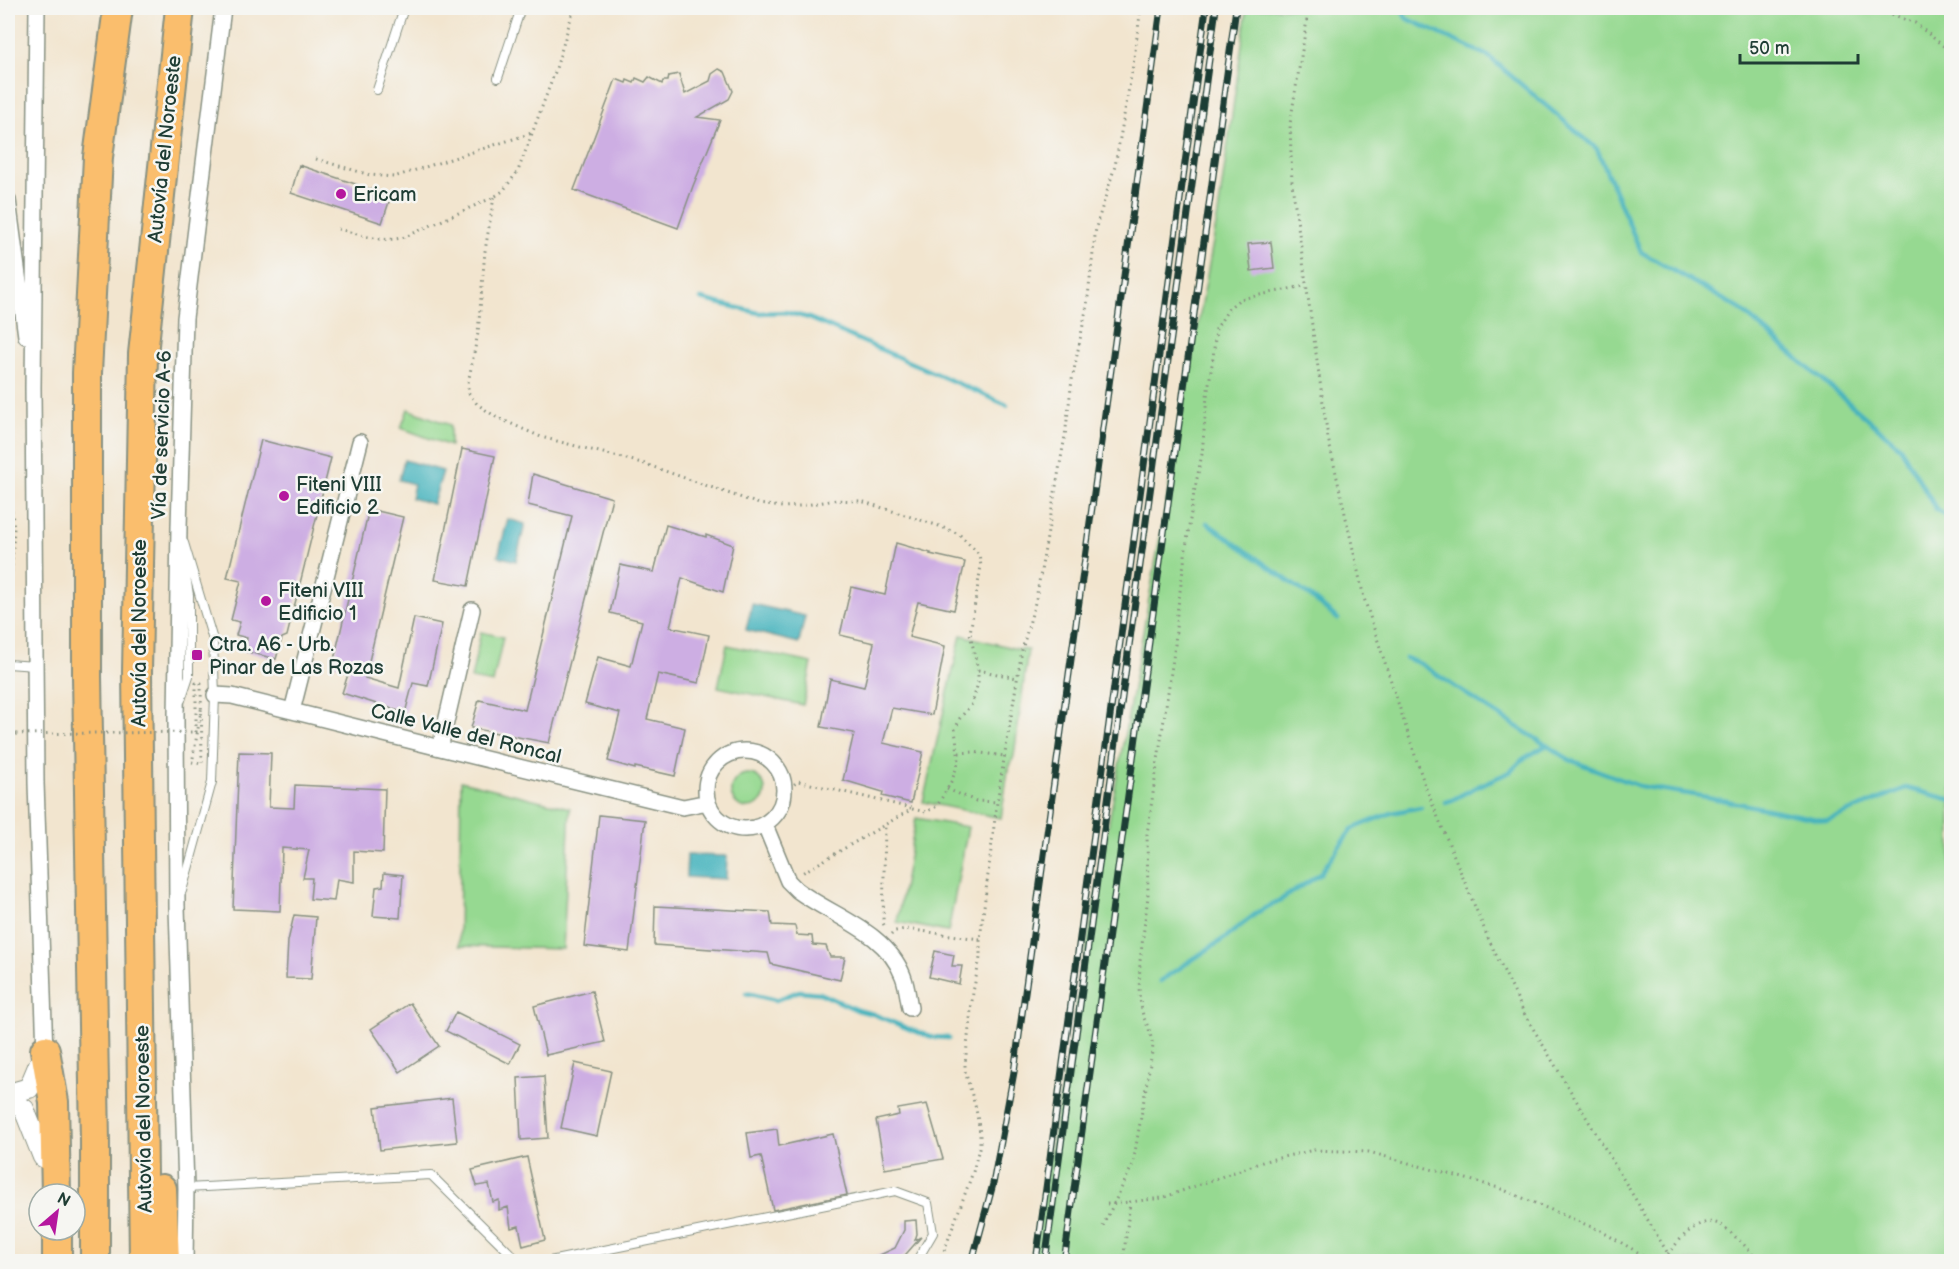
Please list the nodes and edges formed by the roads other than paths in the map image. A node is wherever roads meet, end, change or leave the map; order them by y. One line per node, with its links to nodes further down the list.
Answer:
1 (37, 8): 10 (street)
2 (118, 8): 35 (highway)
3 (180, 8): 22 (highway, Autovía del Noroeste)
4 (223, 8): 12 (street, Vía de servicio A-6)
5 (404, 8): 8 (lane)
6 (521, 8): 7 (lane)
7 (498, 78)
8 (377, 90)
9 (8, 200): 10 (street)
10 (33, 387): 15 (street)
11 (360, 442): 17 (street)
12 (179, 527): 16 (lane); 21 (street, Vía de servicio A-6)
13 (472, 610): 18 (street)
14 (8, 664): 15 (lane)
15 (35, 666): 24 (street)
16 (215, 695): 17 (street, Calle Valle del Roncal); 21 (lane)
17 (292, 711): 18 (street, Calle Valle del Roncal)
18 (440, 748): 19 (street, Calle Valle del Roncal)
19 (708, 802): 20 (street); 20 (street)
20 (765, 825): 23 (street)
21 (177, 907): 30 (street, Vía de servicio A-6)
22 (141, 921): 36 (highway, Autovía del Noroeste); 37 (highway)
23 (910, 1008)
24 (45, 1050): 25 (street); 27 (street); 29 (highway)
25 (8, 1094)
26 (8, 1099): 27 (street)
27 (43, 1156): 28 (street)
28 (43, 1182)
29 (56, 1182)
30 (186, 1188): 38 (street, Vía de servicio A-6); 39 (lane)
31 (43, 1242): 33 (street)
32 (57, 1242): 34 (highway)
33 (44, 1262)
34 (57, 1262)
35 (95, 1262)
36 (144, 1262)
37 (165, 1262)
38 (185, 1262)
39 (519, 1262)
40 (545, 1262): 41 (lane)
41 (916, 1262)

